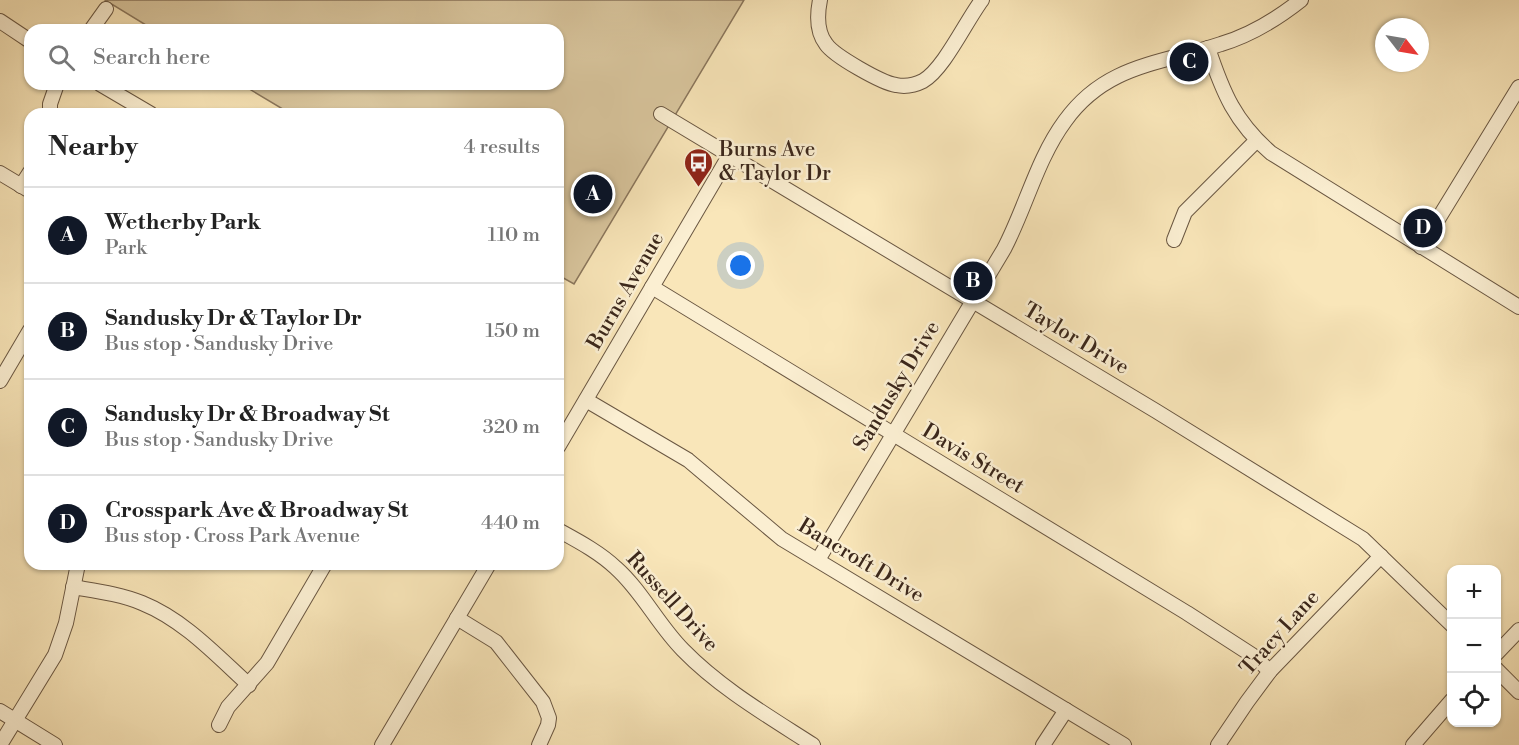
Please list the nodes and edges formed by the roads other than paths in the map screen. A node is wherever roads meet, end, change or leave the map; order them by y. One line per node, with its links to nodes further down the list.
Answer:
1 (820, 0): 2 (street)
2 (982, 0)
3 (1301, 0): 8 (street, Sandusky Drive)
4 (106, 9): 6 (street)
5 (0, 21): 7 (street)
6 (95, 24)
7 (24, 37)
8 (1208, 48): 15 (street); 22 (street, Sandusky Drive)
9 (1519, 87): 20 (street)
10 (55, 90): 12 (street)
11 (110, 90): 13 (street)
12 (50, 108)
13 (141, 108)
14 (661, 114): 16 (street, Taylor Drive)
15 (1256, 141): 19 (street); 20 (street)
16 (729, 156): 21 (street, Burns Avenue); 22 (street, Taylor Drive)
17 (0, 173): 18 (street)
18 (24, 187)
19 (1174, 240)
20 (1421, 247): 23 (street)
21 (652, 287): 26 (street, Burns Avenue); 27 (street, Davis Street)
22 (972, 302): 27 (street, Sandusky Drive); 30 (street, Taylor Drive)
23 (1519, 307)
24 (24, 340): 25 (street)
25 (0, 381)
26 (586, 400): 28 (street, Burns Avenue); 31 (street, Bancroft Drive)
27 (892, 435): 31 (street, Sandusky Drive); 40 (street, Davis Street)
28 (564, 437)
29 (564, 533): 53 (street, Russell Drive)
30 (1381, 556): 37 (street, Taylor Drive); 40 (street, Tracy Lane)
31 (818, 560): 45 (street, Bancroft Drive)
32 (77, 570): 35 (street)
33 (321, 570): 42 (street)
34 (485, 570): 36 (street)
35 (74, 586): 42 (street); 47 (street)
36 (457, 618): 51 (street); 52 (street)
37 (1447, 620)
38 (1519, 630): 39 (street)
39 (1501, 650)
40 (1270, 671): 56 (street, Tracy Lane)
41 (1501, 673): 43 (street)
42 (249, 685): 48 (street)
43 (1519, 692)
44 (1447, 706): 57 (street)
45 (1066, 710): 54 (street); 55 (street, Bancroft Drive)
46 (0, 711): 47 (street)
47 (16, 720): 49 (street); 50 (street)
48 (219, 725)
49 (0, 745)
50 (55, 745)
51 (382, 745)
52 (539, 745)
53 (813, 745)
54 (1043, 745)
55 (1124, 745)
56 (1218, 745)
57 (1413, 745)

